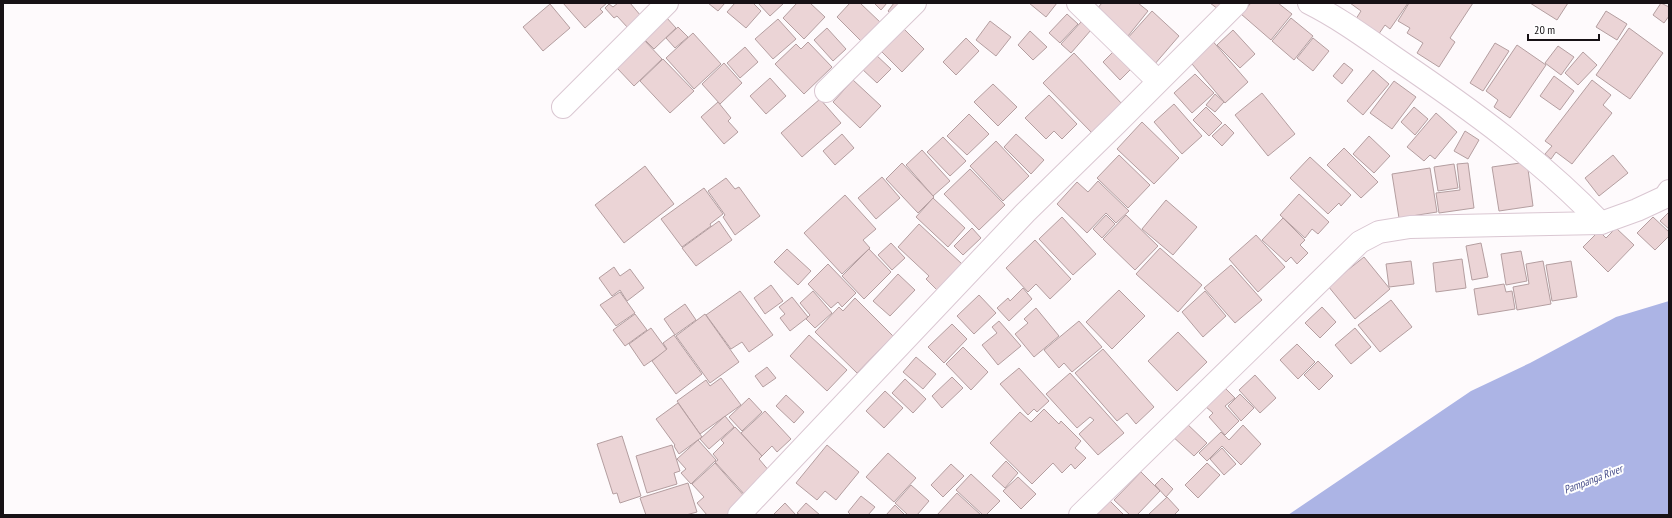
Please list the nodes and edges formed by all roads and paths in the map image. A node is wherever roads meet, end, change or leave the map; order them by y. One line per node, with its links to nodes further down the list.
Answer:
1 (667, 3): 8 (street)
2 (915, 3): 7 (street)
3 (1078, 3): 6 (street)
4 (1237, 3): 6 (street)
5 (1309, 3): 10 (street)
6 (1158, 82): 11 (street)
7 (826, 91)
8 (564, 107)
9 (1669, 192): 10 (street)
10 (1601, 223): 12 (street)
11 (739, 515)
12 (1080, 515)

